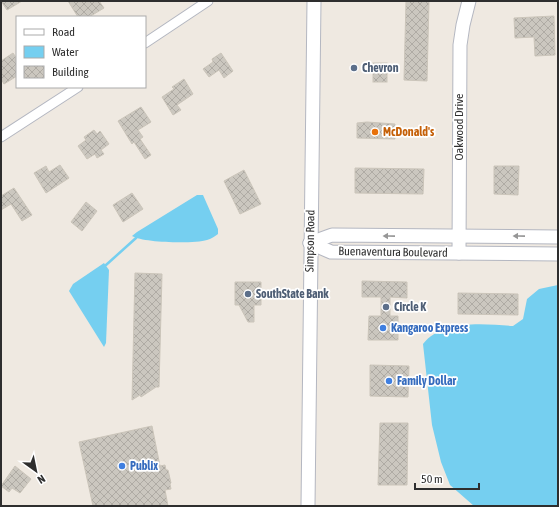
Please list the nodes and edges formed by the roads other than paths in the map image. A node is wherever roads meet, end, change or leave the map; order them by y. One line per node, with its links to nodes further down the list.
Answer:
1 (208, 1): 4 (street)
2 (314, 1): 9 (main road, Simpson Road)
3 (469, 1): 7 (main road, Oakwood Drive)
4 (146, 42)
5 (76, 88): 6 (street)
6 (1, 137)
7 (459, 235): 8 (main road, Buenaventura Boulevard, one-way to 7); 9 (main road, Buenaventura Boulevard, one-way to 9); 10 (main road, Oakwood Drive)
8 (558, 237)
9 (310, 243): 10 (main road, Buenaventura Boulevard); 12 (main road, Simpson Road)
10 (459, 253): 11 (main road, Buenaventura Boulevard)
11 (558, 254)
12 (308, 506)

